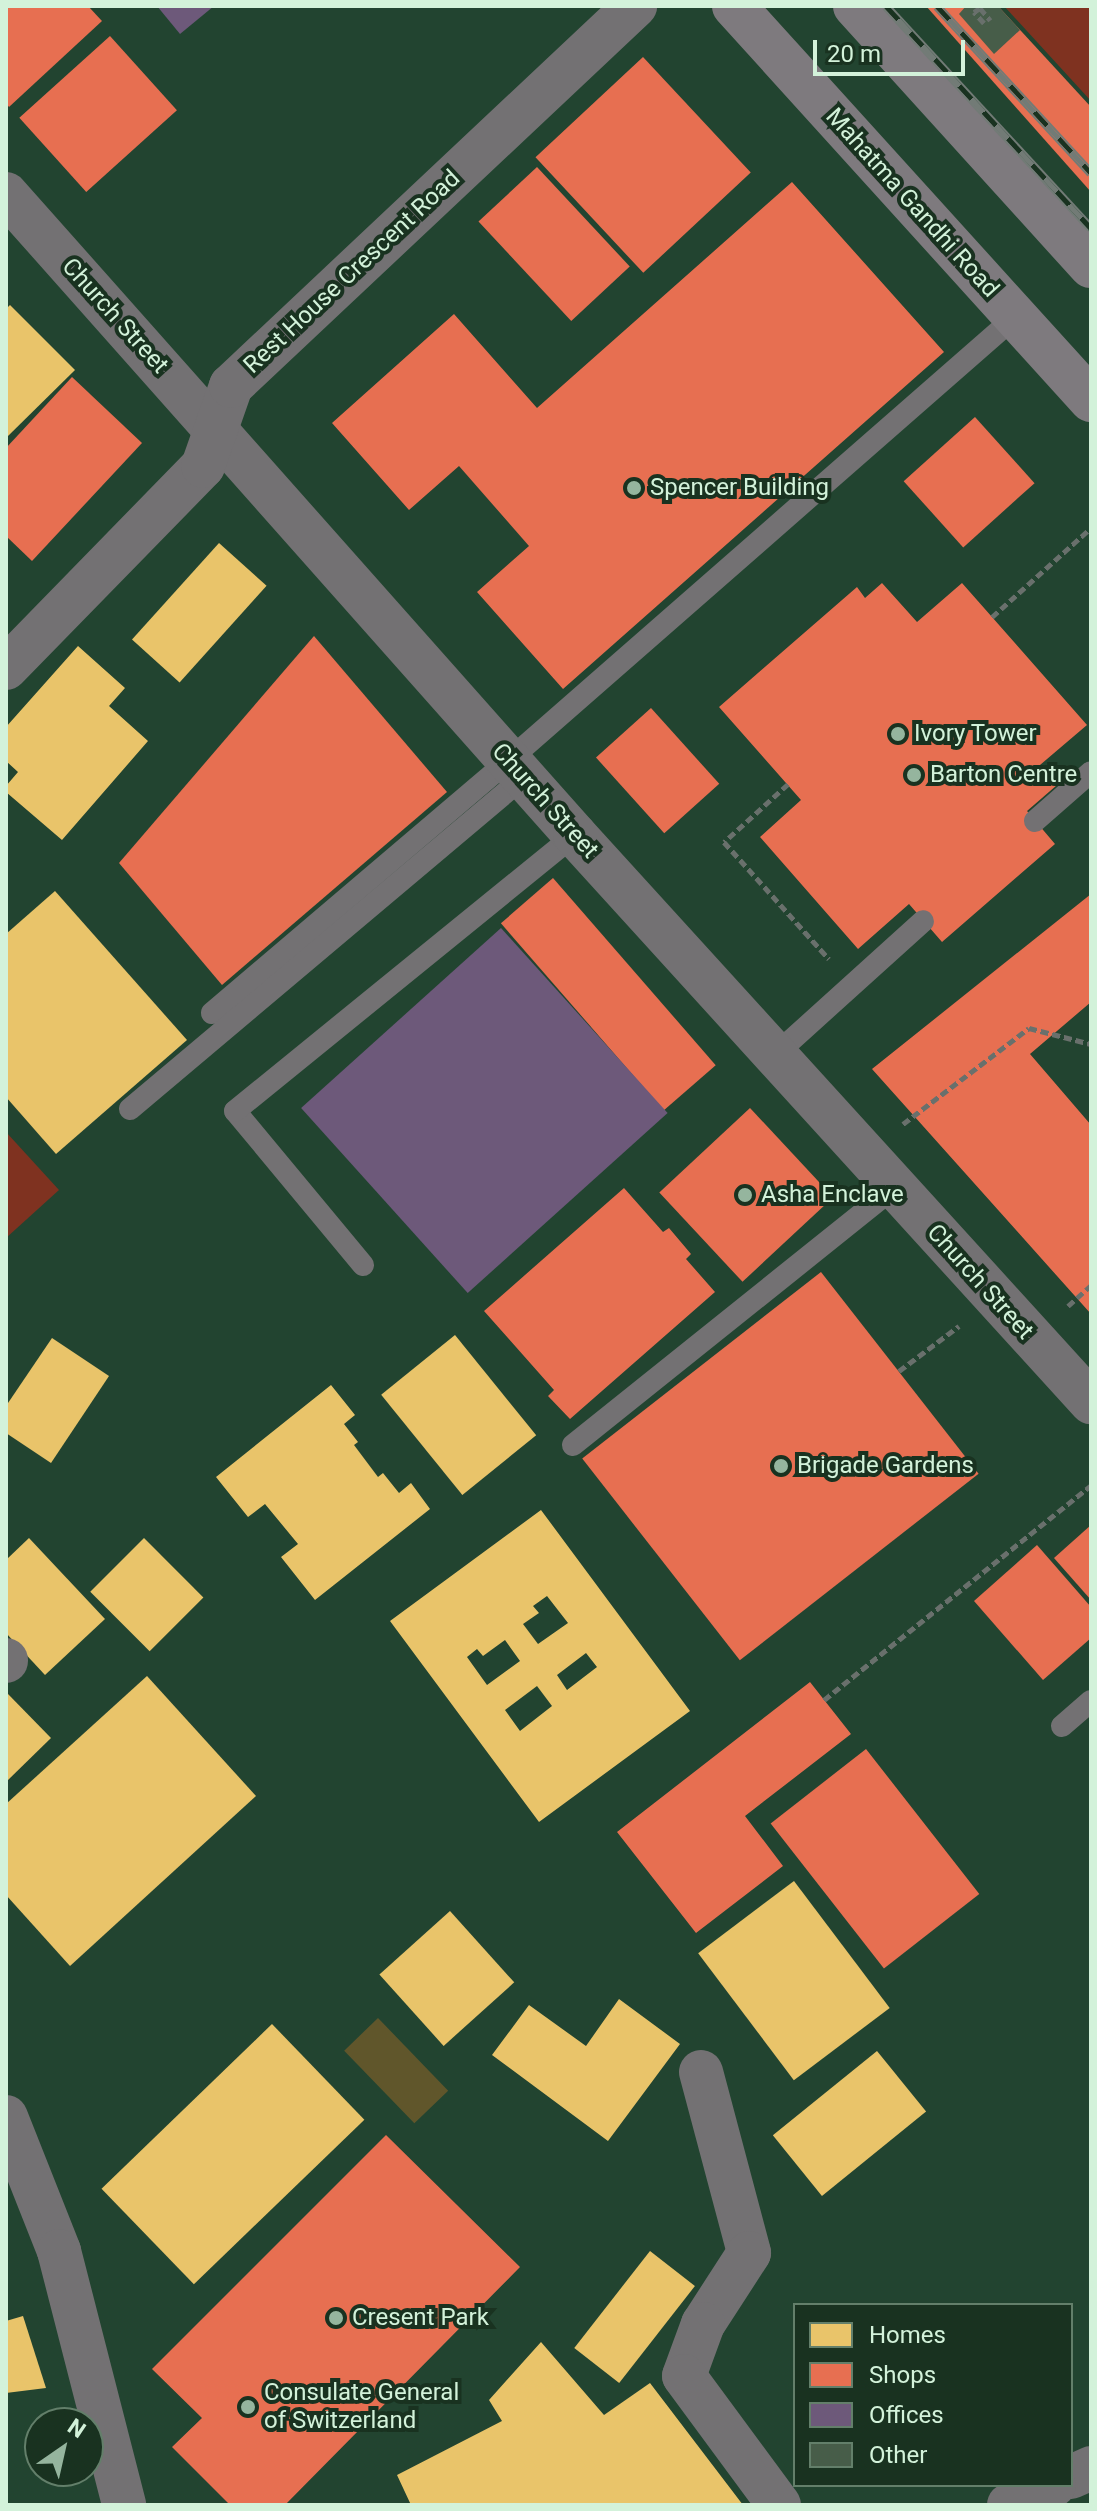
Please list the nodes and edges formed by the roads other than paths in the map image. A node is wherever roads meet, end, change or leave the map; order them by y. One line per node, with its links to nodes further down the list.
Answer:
1 (635, 6): 8 (street, Rest House Crescent Road)
2 (734, 6): 6 (main road, Mahatma Gandhi Road)
3 (855, 6): 5 (main road)
4 (6, 194): 8 (street, Church Street)
5 (1091, 266)
6 (1015, 317): 7 (main road, Mahatma Gandhi Road); 10 (lane)
7 (1091, 400)
8 (217, 428): 9 (street, Rest House Crescent Road); 10 (street, Church Street)
9 (6, 668)
10 (516, 768): 13 (street, Church Street); 15 (lane); 17 (lane)
11 (1091, 772): 12 (lane)
12 (1035, 821)
13 (575, 835): 16 (street, Church Street); 19 (lane)
14 (923, 921): 16 (lane)
15 (212, 1013)
16 (776, 1054): 18 (street, Church Street)
17 (130, 1109)
18 (894, 1188): 20 (street, Church Street); 21 (lane)
19 (363, 1265)
20 (1091, 1402)
21 (573, 1445)
22 (1091, 1701): 23 (lane)
23 (1062, 1726)
24 (701, 2072): 28 (street)
25 (6, 2117): 27 (street)
26 (1050, 2487): 29 (street)
27 (124, 2505)
28 (779, 2505)
29 (1009, 2505)

